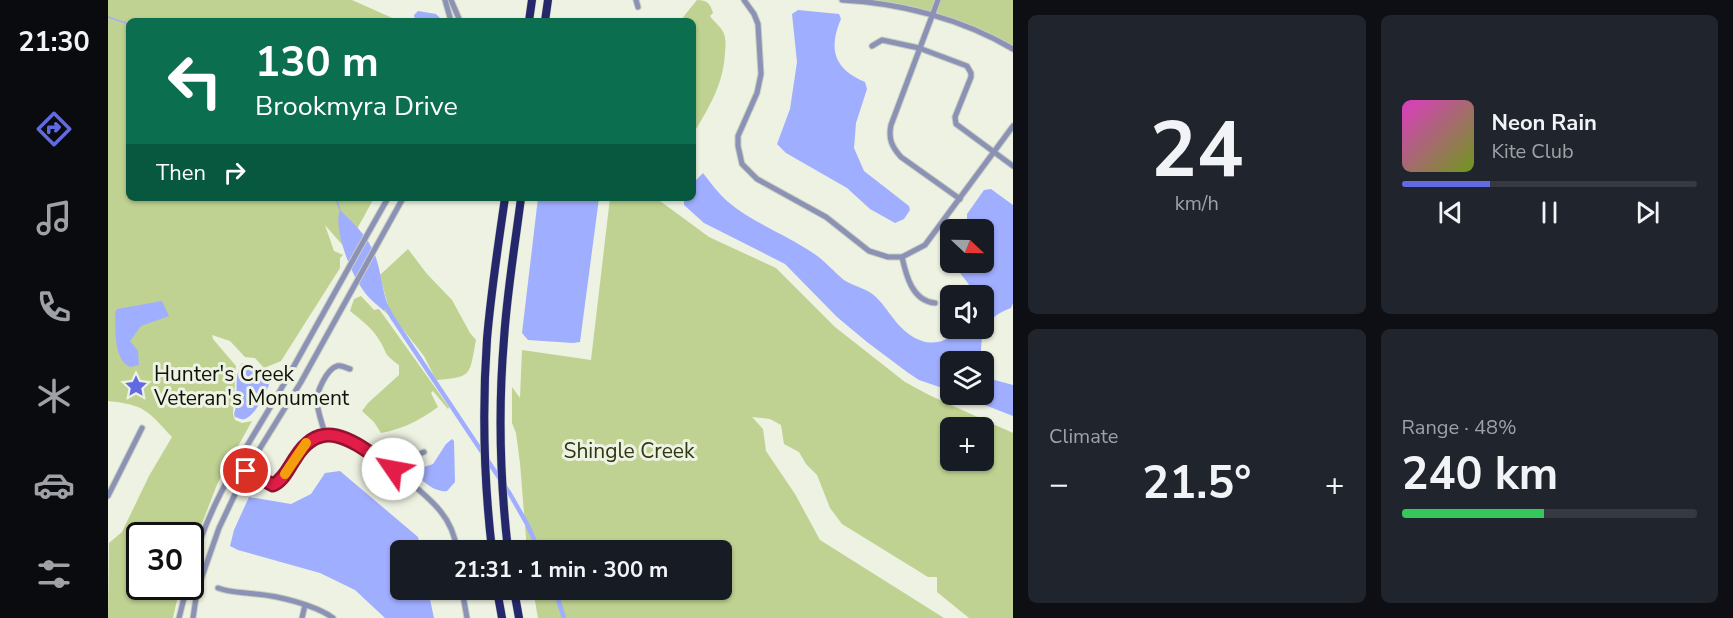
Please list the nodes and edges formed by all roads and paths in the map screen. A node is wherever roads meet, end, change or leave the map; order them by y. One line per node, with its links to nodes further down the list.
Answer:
1 (445, 0): 11 (street)
2 (451, 0): 12 (street)
3 (532, 0): 13 (highway)
4 (548, 0): 14 (highway)
5 (636, 0): 9 (street)
6 (744, 0): 26 (street)
7 (842, 0): 10 (street)
8 (938, 0): 10 (street)
9 (638, 7)
10 (932, 15): 16 (street); 17 (street)
11 (450, 18)
12 (459, 18)
13 (529, 18)
14 (545, 18)
15 (872, 46): 16 (street)
16 (919, 48): 19 (street); 21 (street)
17 (1013, 50)
18 (1013, 126): 19 (street)
19 (994, 152): 20 (street); 21 (street)
20 (1013, 166)
21 (960, 199): 26 (street)
22 (386, 201): 32 (street)
23 (401, 201): 34 (street)
24 (505, 201): 38 (highway)
25 (521, 201): 39 (highway)
26 (902, 257): 27 (street)
27 (935, 303)
28 (350, 369): 30 (street)
29 (141, 428): 35 (street)
30 (325, 434): 33 (street); 34 (street)
31 (424, 452): 33 (street)
32 (234, 466): 34 (street); 36 (street)
33 (393, 469): 37 (street)
34 (246, 471): 47 (street)
35 (108, 496)
36 (204, 531)
37 (455, 540)
38 (491, 540)
39 (507, 540)
40 (218, 588): 45 (street)
41 (184, 600): 46 (street)
42 (464, 600): 50 (street)
43 (499, 600): 51 (highway)
44 (516, 600): 52 (highway)
45 (305, 605): 48 (street); 49 (street)
46 (179, 618)
47 (193, 618)
48 (302, 618)
49 (333, 618)
50 (467, 618)
51 (502, 618)
52 (519, 618)

